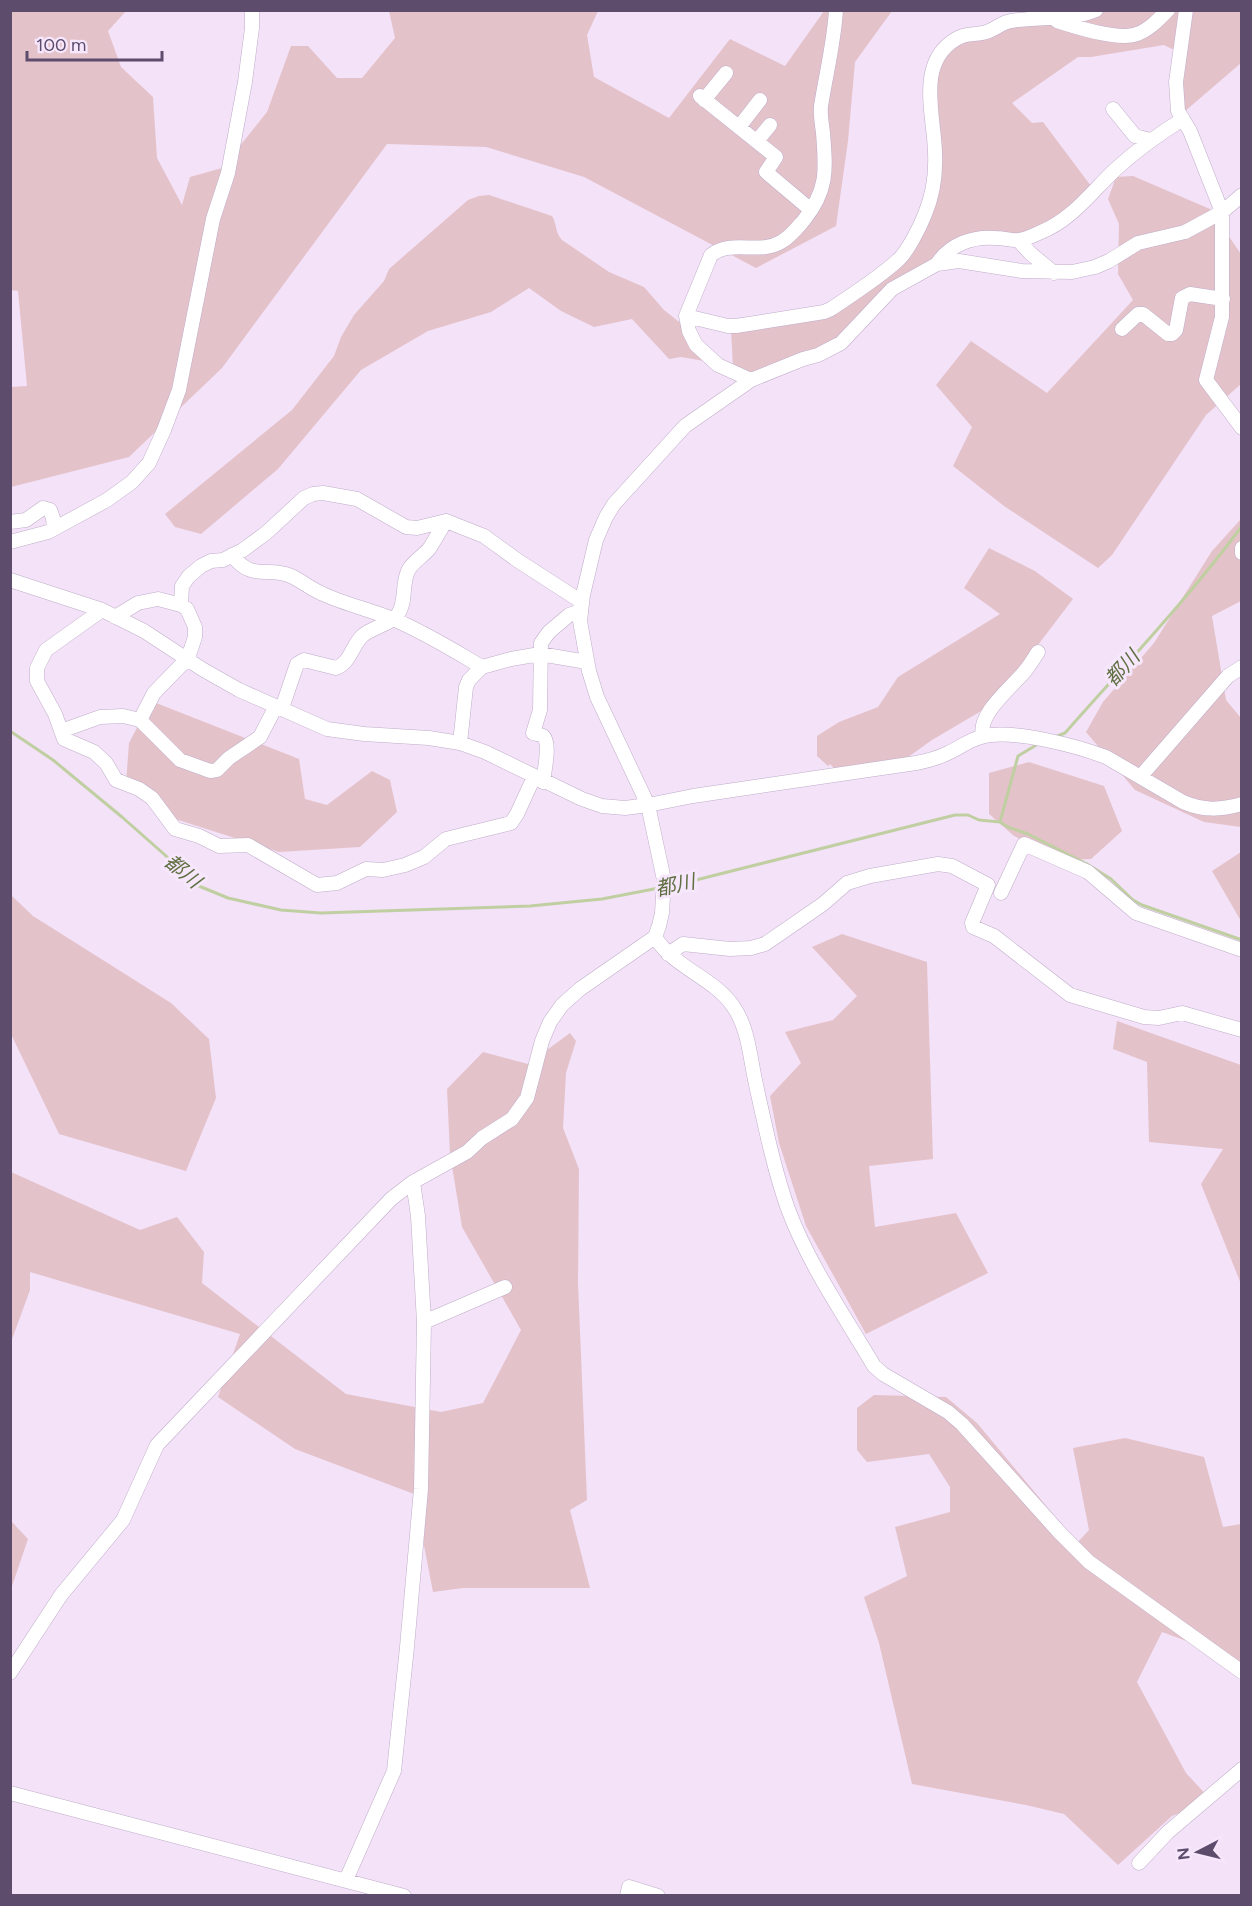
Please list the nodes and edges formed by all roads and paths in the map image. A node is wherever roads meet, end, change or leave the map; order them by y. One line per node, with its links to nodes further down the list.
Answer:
1 (252, 10): 28 (street)
2 (836, 10): 16 (street)
3 (1096, 10): 6 (street)
4 (1168, 10): 6 (street)
5 (1186, 10): 10 (street)
6 (1050, 18): 22 (street)
7 (726, 72): 12 (street)
8 (760, 100): 12 (street)
9 (1113, 110): 13 (street)
10 (1183, 119): 13 (street); 17 (street)
11 (770, 125): 14 (street)
12 (739, 127): 14 (street)
13 (1149, 140): 18 (street)
14 (757, 141): 16 (street)
15 (1242, 195): 17 (street)
16 (811, 210): 22 (street)
17 (1222, 212): 20 (street); 21 (street)
18 (1018, 240): 19 (street); 20 (street)
19 (937, 264): 20 (street); 24 (street)
20 (1054, 273)
21 (1223, 299): 23 (street); 25 (street)
22 (686, 316): 24 (street)
23 (1122, 329)
24 (751, 380): 35 (street)
25 (1242, 428)
26 (446, 521): 32 (street); 35 (street); 37 (street)
27 (10, 522): 28 (street)
28 (54, 529): 29 (street)
29 (10, 542)
30 (1242, 548): 31 (street)
31 (1242, 553)
32 (232, 555): 34 (street); 37 (street)
33 (10, 580): 36 (street)
34 (181, 605): 36 (street); 40 (street)
35 (581, 607): 39 (street); 41 (street)
36 (108, 614): 40 (street); 46 (street)
37 (393, 619): 42 (street); 44 (street)
38 (1038, 652): 47 (street)
39 (540, 654): 41 (street); 42 (street); 50 (street)
40 (188, 658): 44 (street); 45 (street)
41 (587, 663): 52 (street)
42 (482, 667): 48 (street)
43 (1242, 667): 49 (street)
44 (279, 707): 45 (street); 48 (street)
45 (140, 720): 46 (street)
46 (62, 731): 50 (street)
47 (983, 736): 49 (street); 52 (street)
48 (460, 743): 50 (street)
49 (1141, 776): 51 (street)
50 (539, 779): 52 (street)
51 (1242, 804)
52 (648, 805): 54 (street)
53 (1001, 893): 55 (street)
54 (655, 937): 56 (street); 58 (street)
55 (1242, 950)
56 (668, 954): 57 (street); 61 (street)
57 (1242, 1030)
58 (413, 1182): 60 (street); 62 (street)
59 (505, 1287): 60 (street)
60 (424, 1322): 66 (street)
61 (1242, 1672)
62 (10, 1673)
63 (1242, 1769): 65 (street)
64 (10, 1793): 66 (street)
65 (1139, 1863)
66 (346, 1880): 67 (street)
67 (404, 1896)
68 (627, 1896): 69 (street)
69 (658, 1896)

